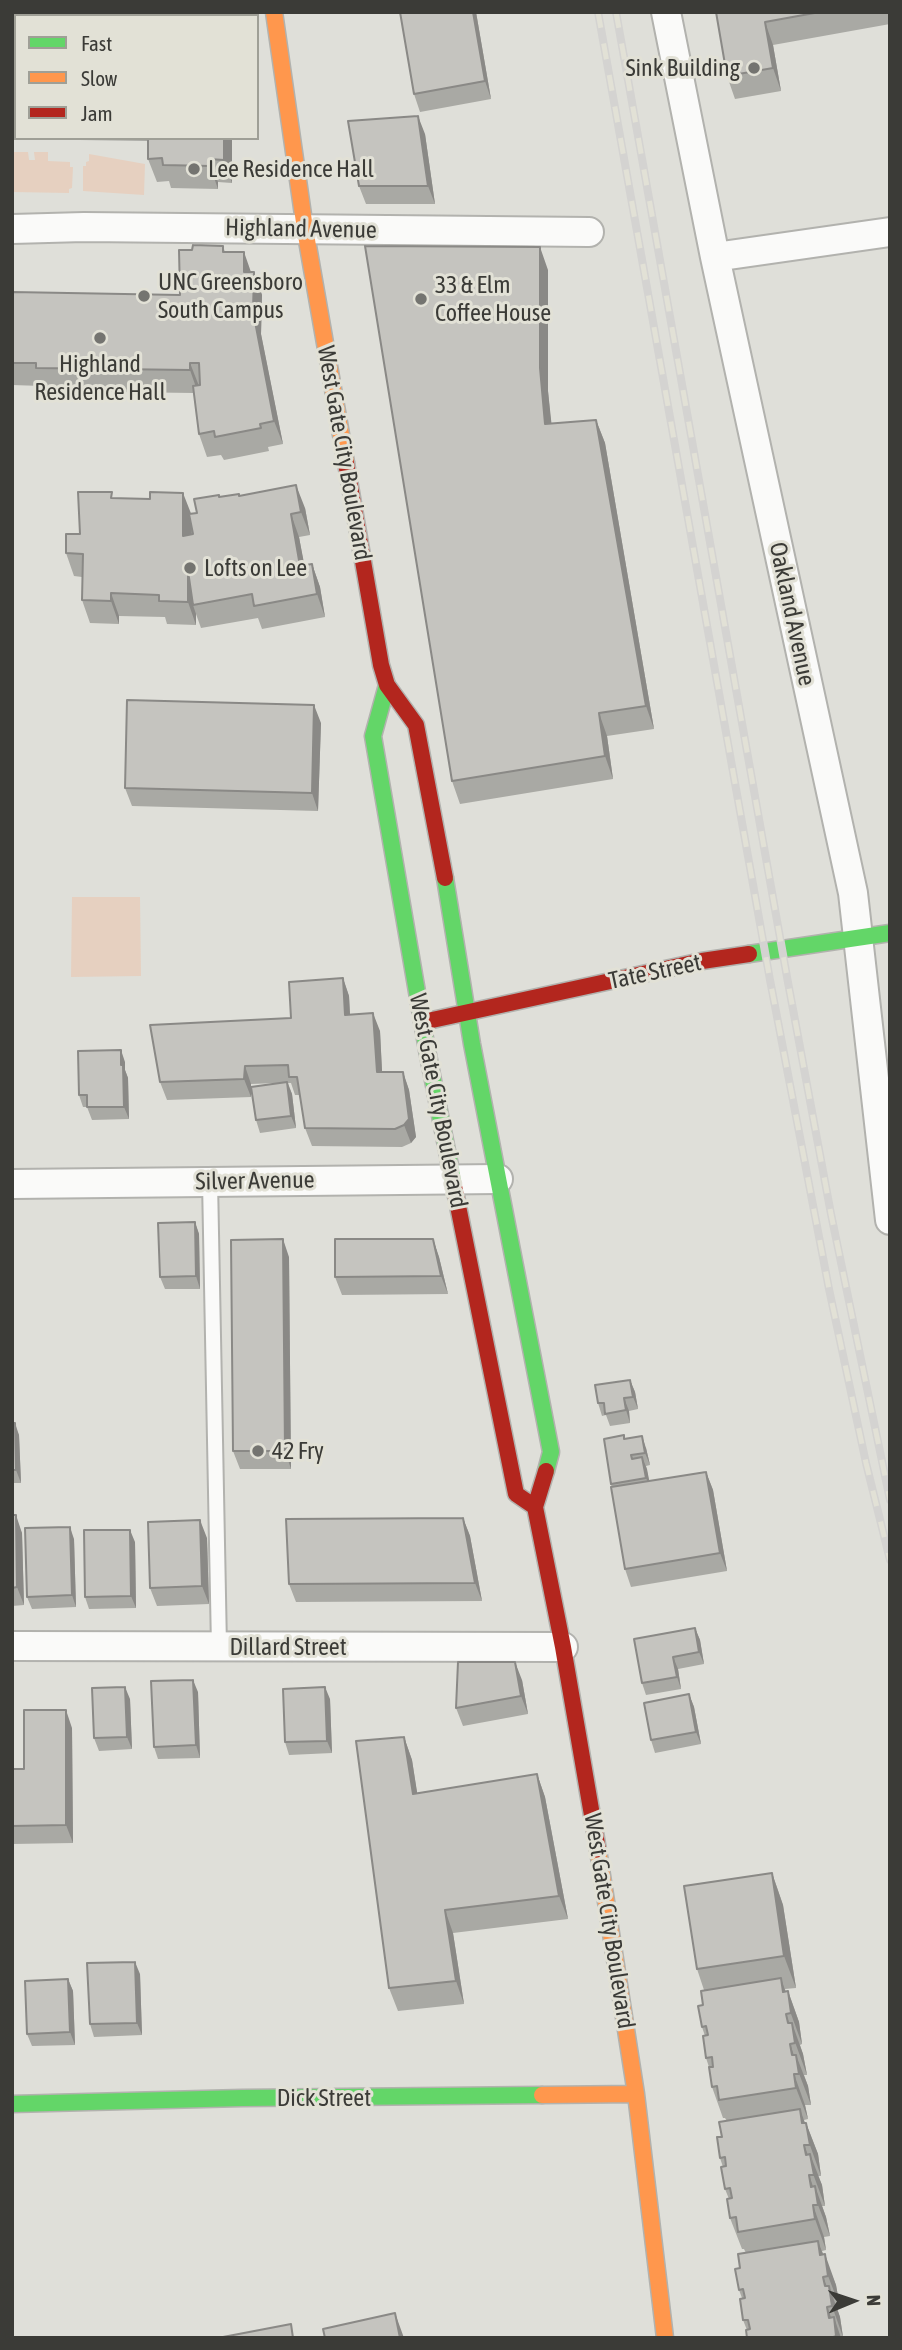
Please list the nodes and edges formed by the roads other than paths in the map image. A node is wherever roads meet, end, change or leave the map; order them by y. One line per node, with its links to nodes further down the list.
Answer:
1 (274, 12): 4 (main road, West Gate City Boulevard)
2 (666, 12): 7 (street, Oakland Avenue)
3 (12, 229): 4 (street, Highland Avenue)
4 (305, 229): 5 (street, Highland Avenue); 8 (main road, West Gate City Boulevard)
5 (589, 232)
6 (890, 232): 7 (street)
7 (715, 257): 10 (street, Oakland Avenue)
8 (387, 685): 11 (main road, West Gate City Boulevard); 12 (main road, West Gate City Boulevard)
9 (890, 933): 10 (main road, Tate Street)
10 (859, 940): 11 (main road, Tate Street); 17 (street, Oakland Avenue)
11 (467, 1014): 12 (main road, Tate Street); 14 (main road, West Gate City Boulevard)
12 (422, 1022): 13 (main road, West Gate City Boulevard)
13 (453, 1178): 14 (street, Silver Avenue); 15 (street, Silver Avenue); 18 (main road, West Gate City Boulevard)
14 (498, 1179): 18 (main road, West Gate City Boulevard)
15 (210, 1181): 16 (street, Silver Avenue); 20 (lane)
16 (12, 1184)
17 (890, 1220)
18 (535, 1507): 21 (main road, West Gate City Boulevard)
19 (12, 1646): 20 (street, Dillard Street)
20 (219, 1647): 21 (street, Dillard Street)
21 (563, 1647): 22 (main road, West Gate City Boulevard)
22 (636, 2094): 23 (main road, Dick Street); 24 (main road, West Gate City Boulevard)
23 (12, 2104)
24 (665, 2338)

